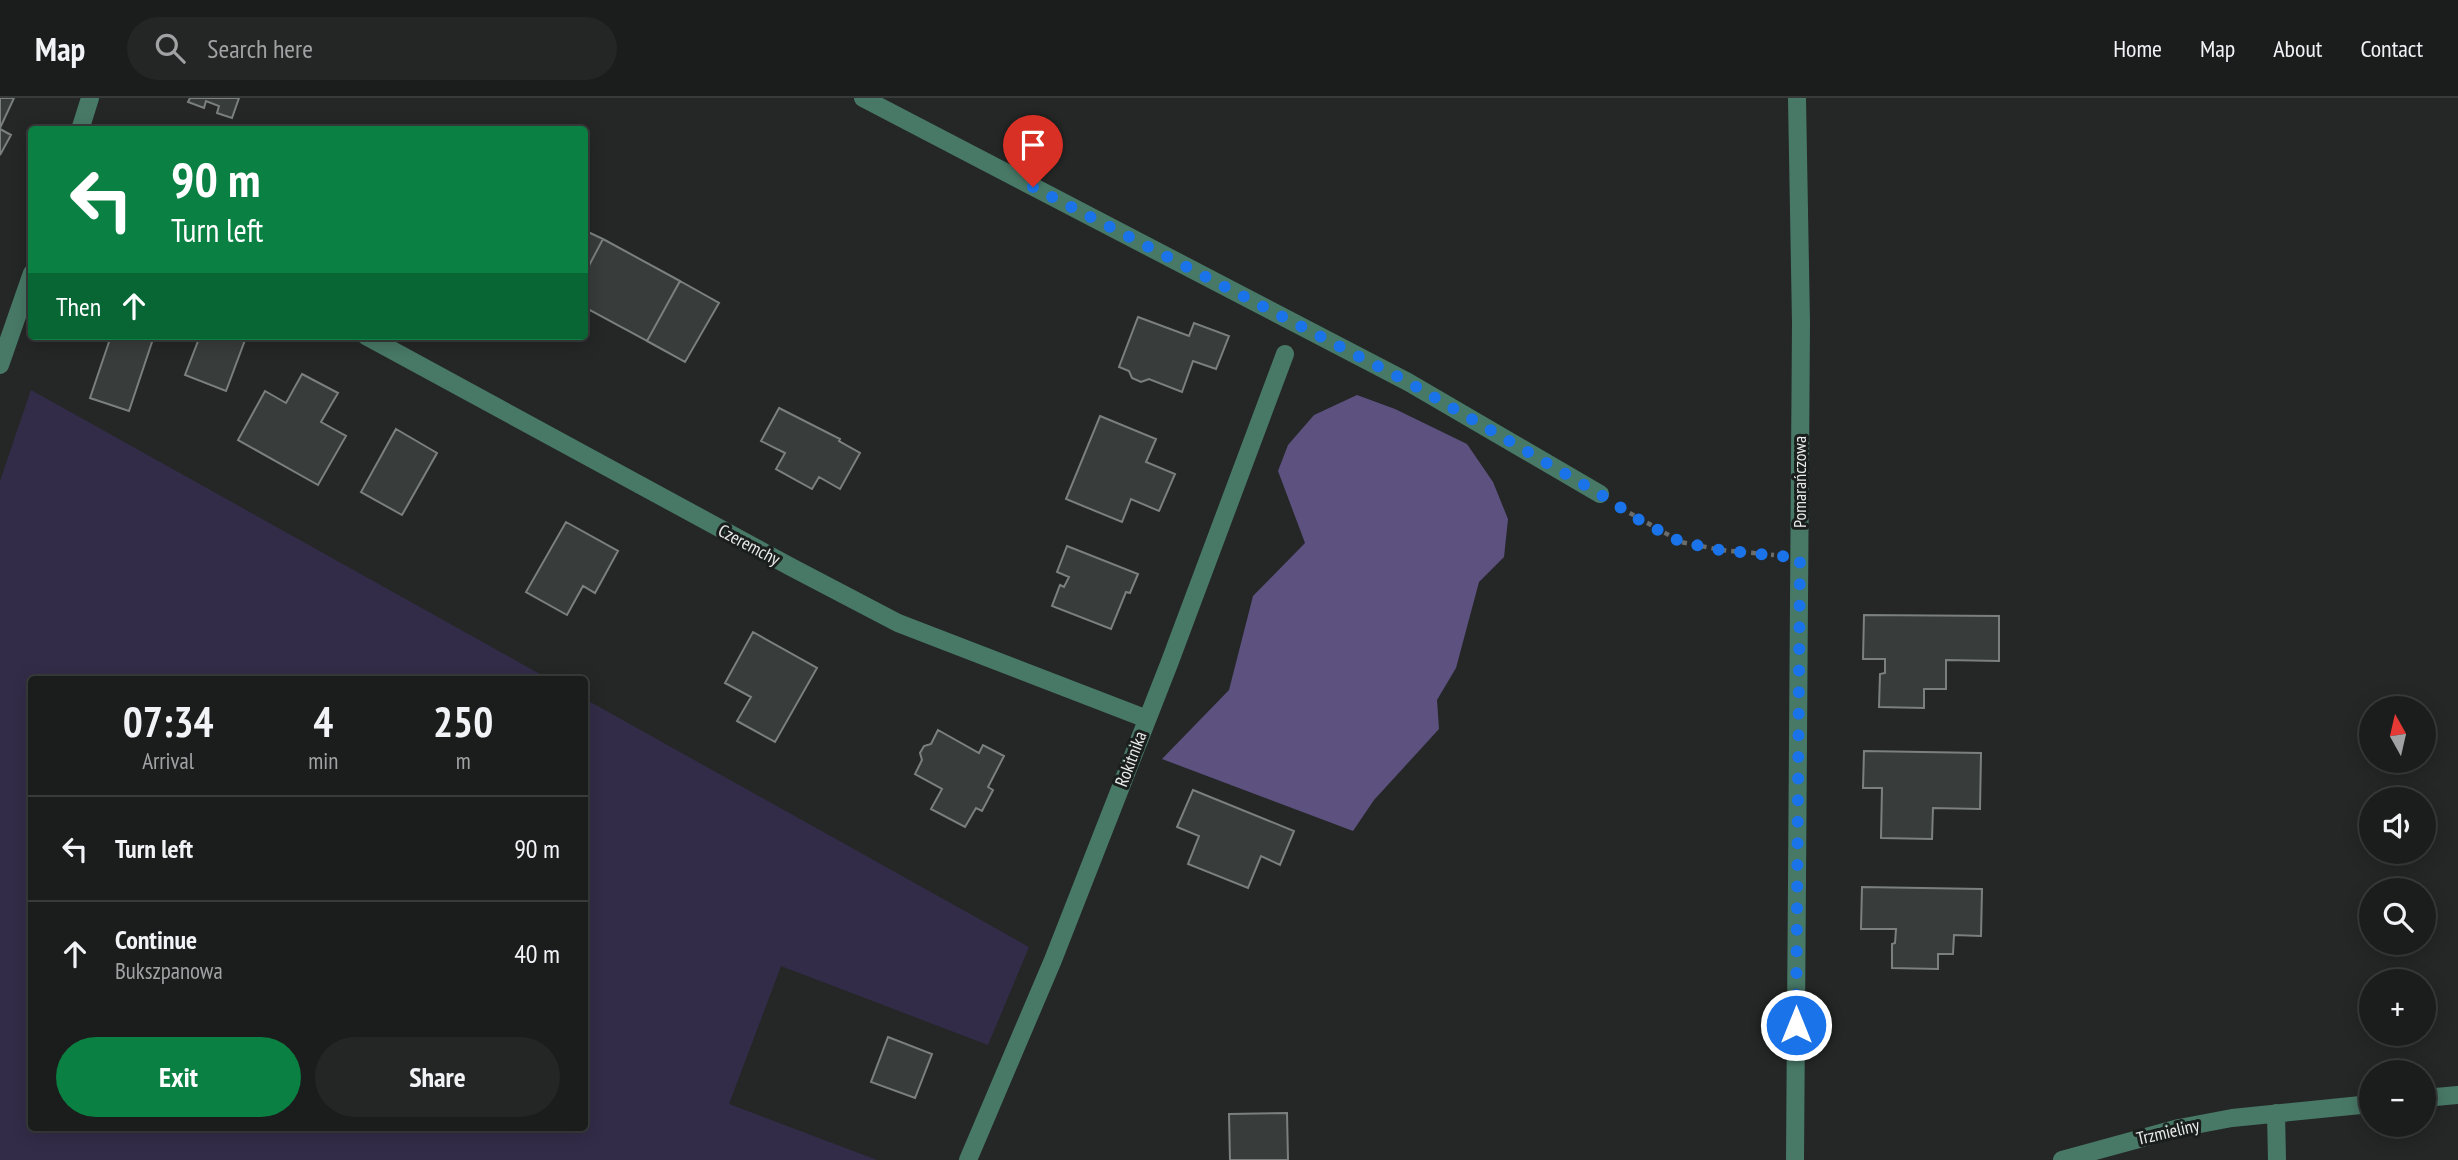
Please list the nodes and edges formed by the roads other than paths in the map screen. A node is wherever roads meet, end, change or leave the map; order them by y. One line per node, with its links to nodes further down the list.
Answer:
1 (90, 98): 4 (street)
2 (863, 98): 9 (street)
3 (1797, 98): 16 (street, Pomarańczowa)
4 (81, 126)
5 (28, 284): 8 (street)
6 (373, 340): 10 (street, Czeremchy)
7 (1285, 354): 10 (street, Rokitnika)
8 (0, 365)
9 (1600, 494)
10 (1147, 719): 15 (street, Rokitnika)
11 (2458, 1094): 12 (street)
12 (2436, 1097)
13 (2359, 1105): 14 (street, Trzmieliny)
14 (2276, 1114): 17 (street, Trzmieliny); 18 (street)
15 (968, 1160)
16 (1795, 1160)
17 (2062, 1160)
18 (2277, 1160)

